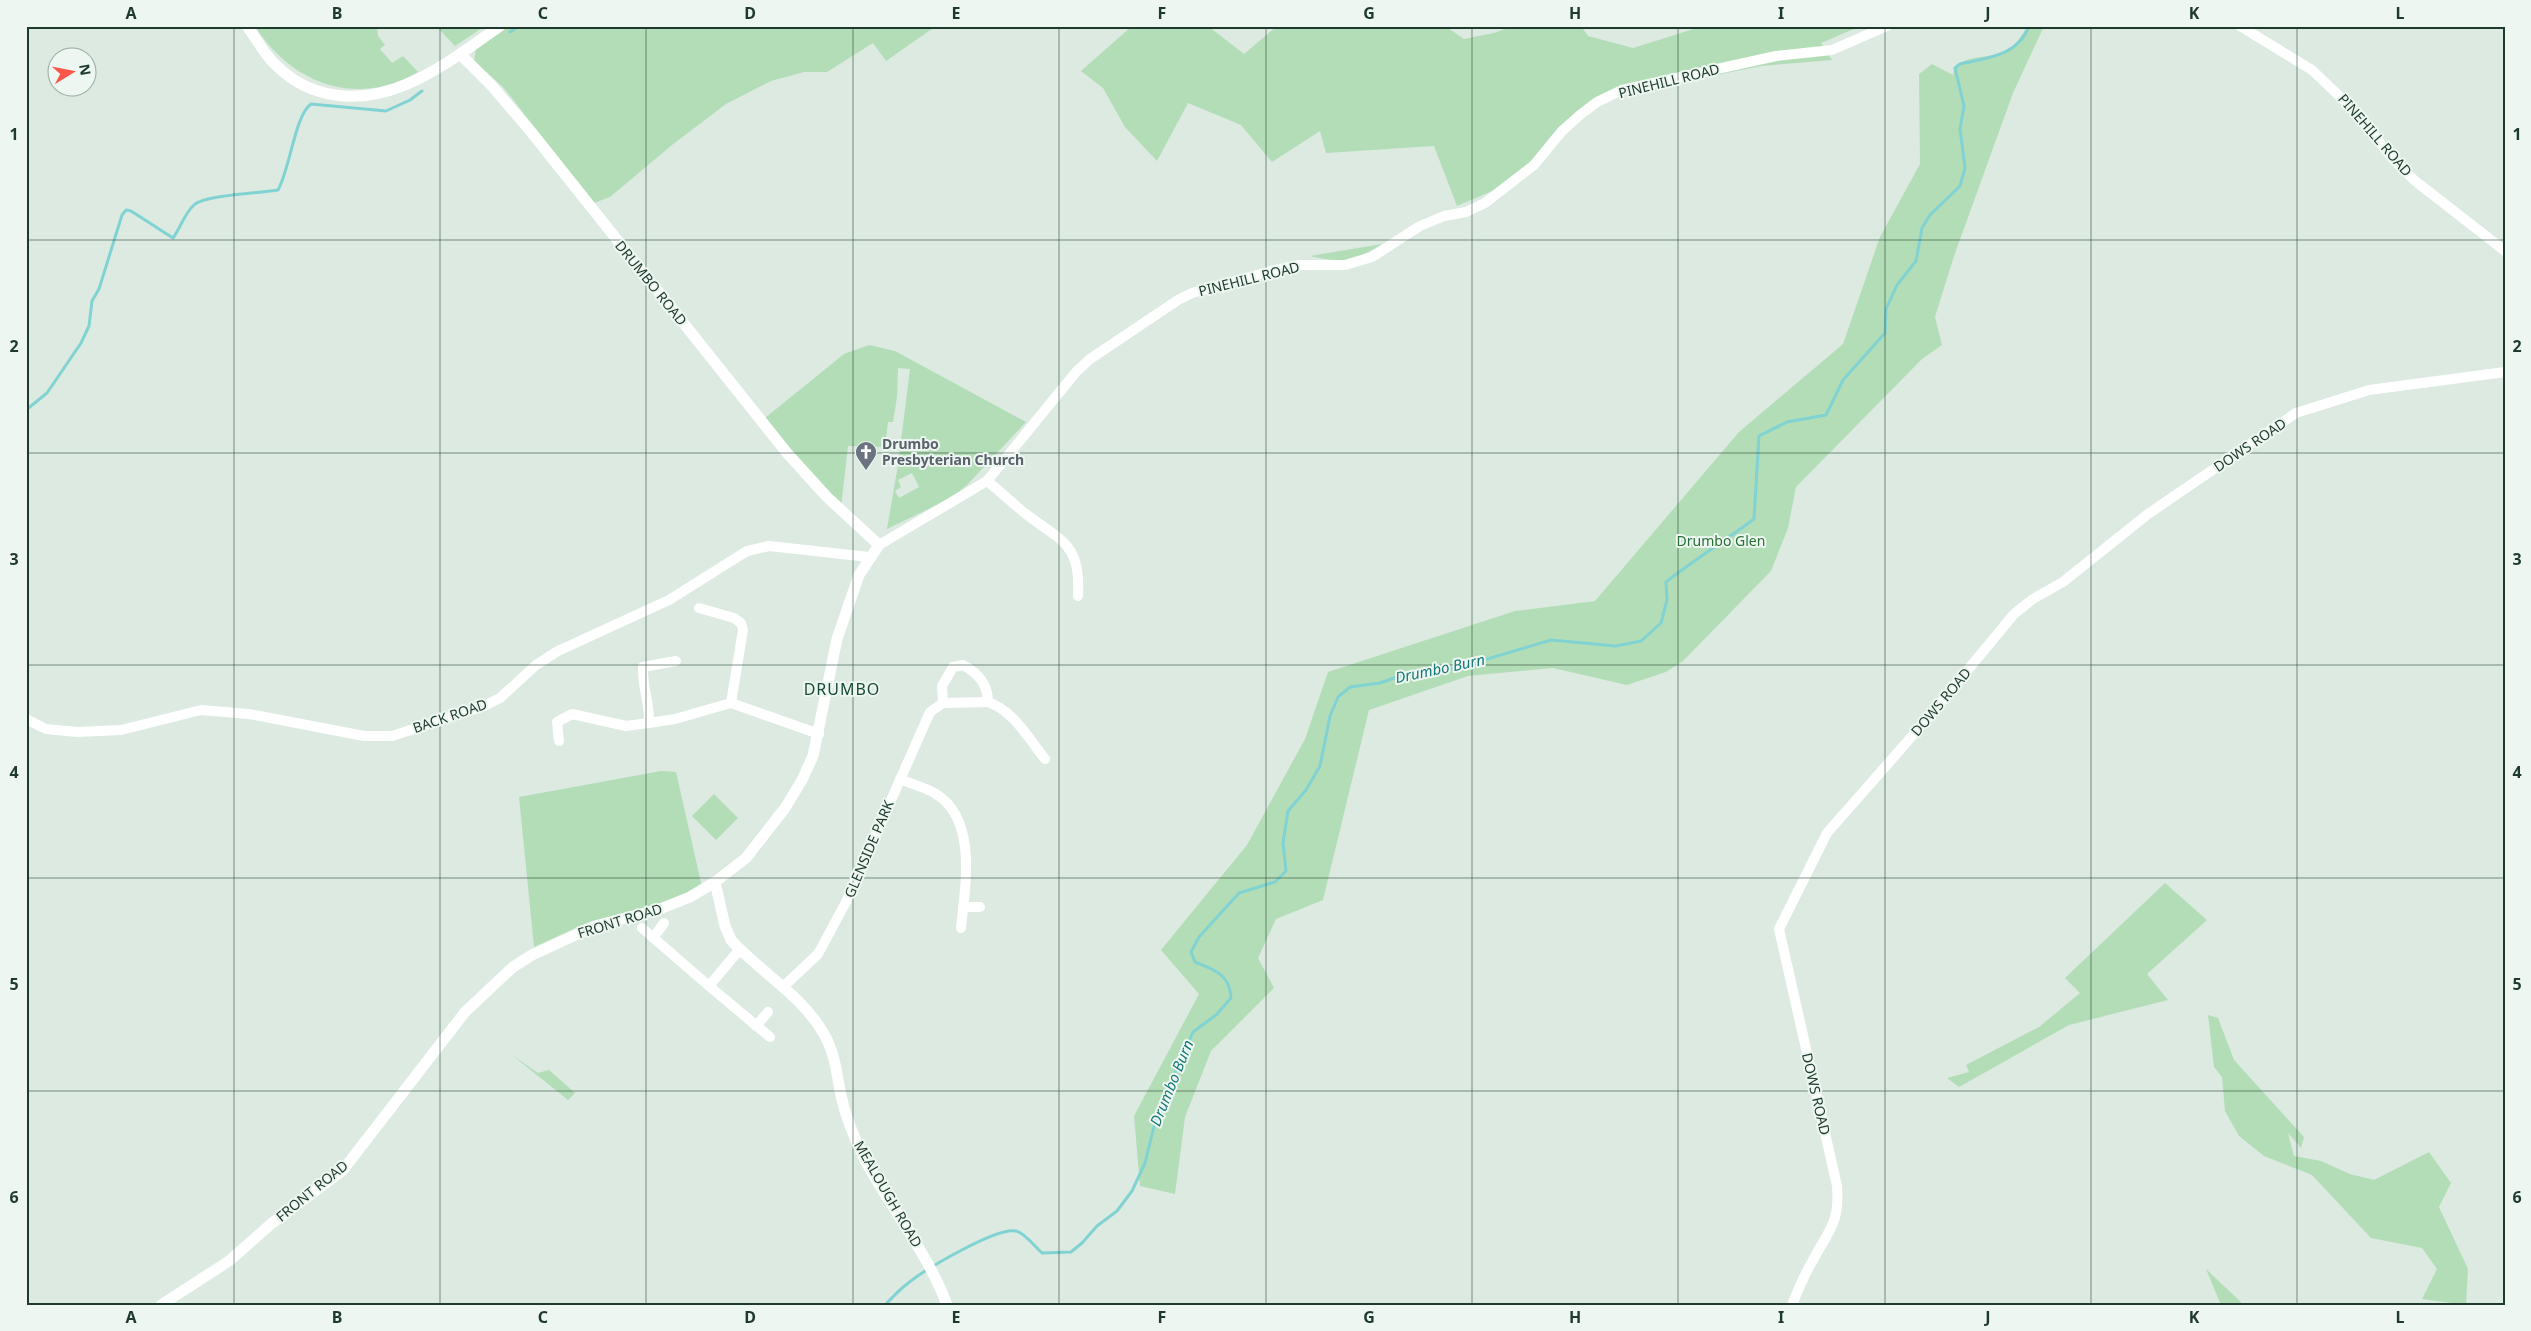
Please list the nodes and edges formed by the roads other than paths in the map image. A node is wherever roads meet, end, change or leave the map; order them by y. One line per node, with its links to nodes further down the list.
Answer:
1 (247, 26): 5 (street)
2 (500, 26): 5 (street)
3 (1887, 26): 8 (street, PINEHILL ROAD)
4 (2240, 26): 6 (street, PINEHILL ROAD)
5 (460, 54): 9 (street, DRUMBO ROAD)
6 (2505, 251)
7 (2505, 372): 38 (street, DOWS ROAD)
8 (987, 480): 9 (street, PINEHILL ROAD); 11 (street)
9 (879, 545): 10 (street, FRONT ROAD)
10 (869, 557): 17 (street, BACK ROAD); 19 (street, FRONT ROAD)
11 (1078, 596)
12 (699, 608): 15 (street)
13 (676, 661): 18 (street)
14 (988, 702): 16 (street); 16 (street); 21 (street)
15 (731, 703): 18 (street); 19 (street)
16 (943, 703): 22 (street, GLENSIDE PARK)
17 (26, 719)
18 (649, 724): 20 (street)
19 (819, 734): 23 (street, FRONT ROAD)
20 (559, 741)
21 (1045, 759)
22 (900, 779): 24 (street); 32 (street, GLENSIDE PARK)
23 (715, 882): 30 (street, MEALOUGH ROAD); 36 (street, FRONT ROAD)
24 (963, 907): 25 (street); 28 (street)
25 (980, 907)
26 (664, 923): 29 (street)
27 (642, 928): 29 (street)
28 (961, 928)
29 (653, 938): 31 (street)
30 (740, 949): 31 (street); 32 (street, MEALOUGH ROAD)
31 (710, 986): 34 (street)
32 (783, 987): 37 (street, MEALOUGH ROAD)
33 (768, 1012): 34 (street)
34 (756, 1026): 35 (street)
35 (770, 1037)
36 (161, 1305)
37 (947, 1305)
38 (1792, 1305)

